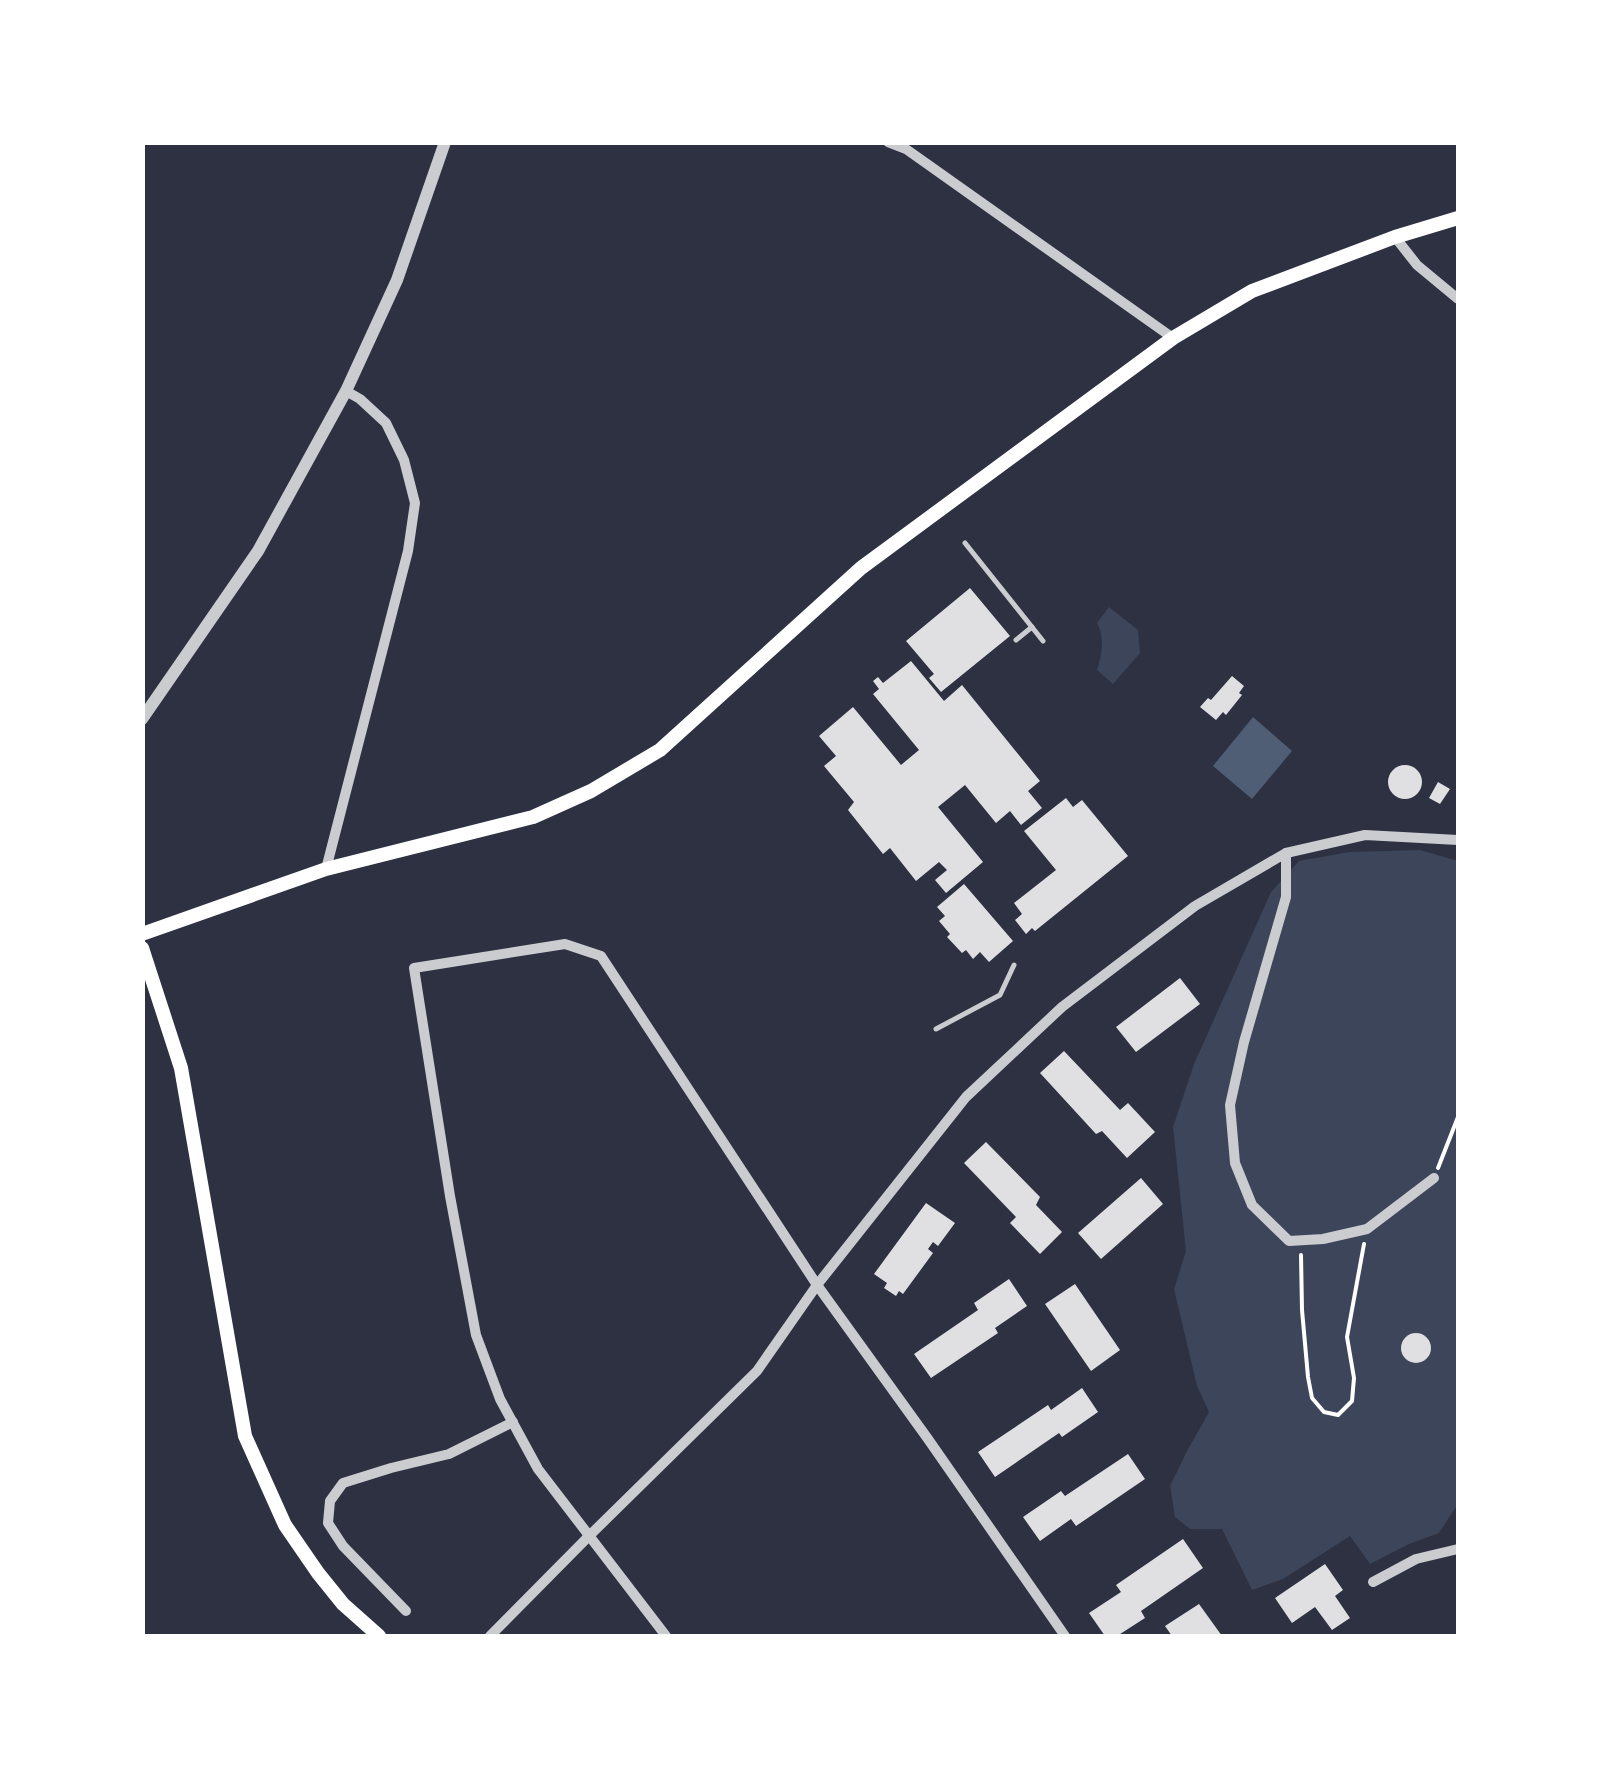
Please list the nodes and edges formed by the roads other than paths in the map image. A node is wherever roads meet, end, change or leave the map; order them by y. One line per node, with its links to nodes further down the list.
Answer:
1 (446, 142): 7 (street)
2 (888, 142): 6 (street)
3 (1458, 218): 4 (main road)
4 (1395, 237): 5 (street); 6 (main road)
5 (1458, 299)
6 (1173, 338): 15 (main road)
7 (346, 391): 12 (street); 15 (street)
8 (965, 542): 9 (lane)
9 (1032, 627): 10 (lane); 11 (lane)
10 (1016, 640)
11 (1043, 641)
12 (142, 720)
13 (1458, 840): 14 (street)
14 (1286, 853): 20 (street); 21 (street)
15 (326, 868): 16 (main road)
16 (142, 934)
17 (142, 948): 27 (main road)
18 (1014, 966): 19 (lane)
19 (936, 1028)
20 (1434, 1178)
21 (816, 1284): 22 (street); 23 (street); 30 (street)
22 (512, 1422): 23 (street); 26 (street)
23 (588, 1537): 28 (street); 29 (street)
24 (1458, 1549): 25 (street)
25 (1373, 1582)
26 (406, 1611)
27 (378, 1636)
28 (490, 1636)
29 (666, 1636)
30 (1065, 1636)

